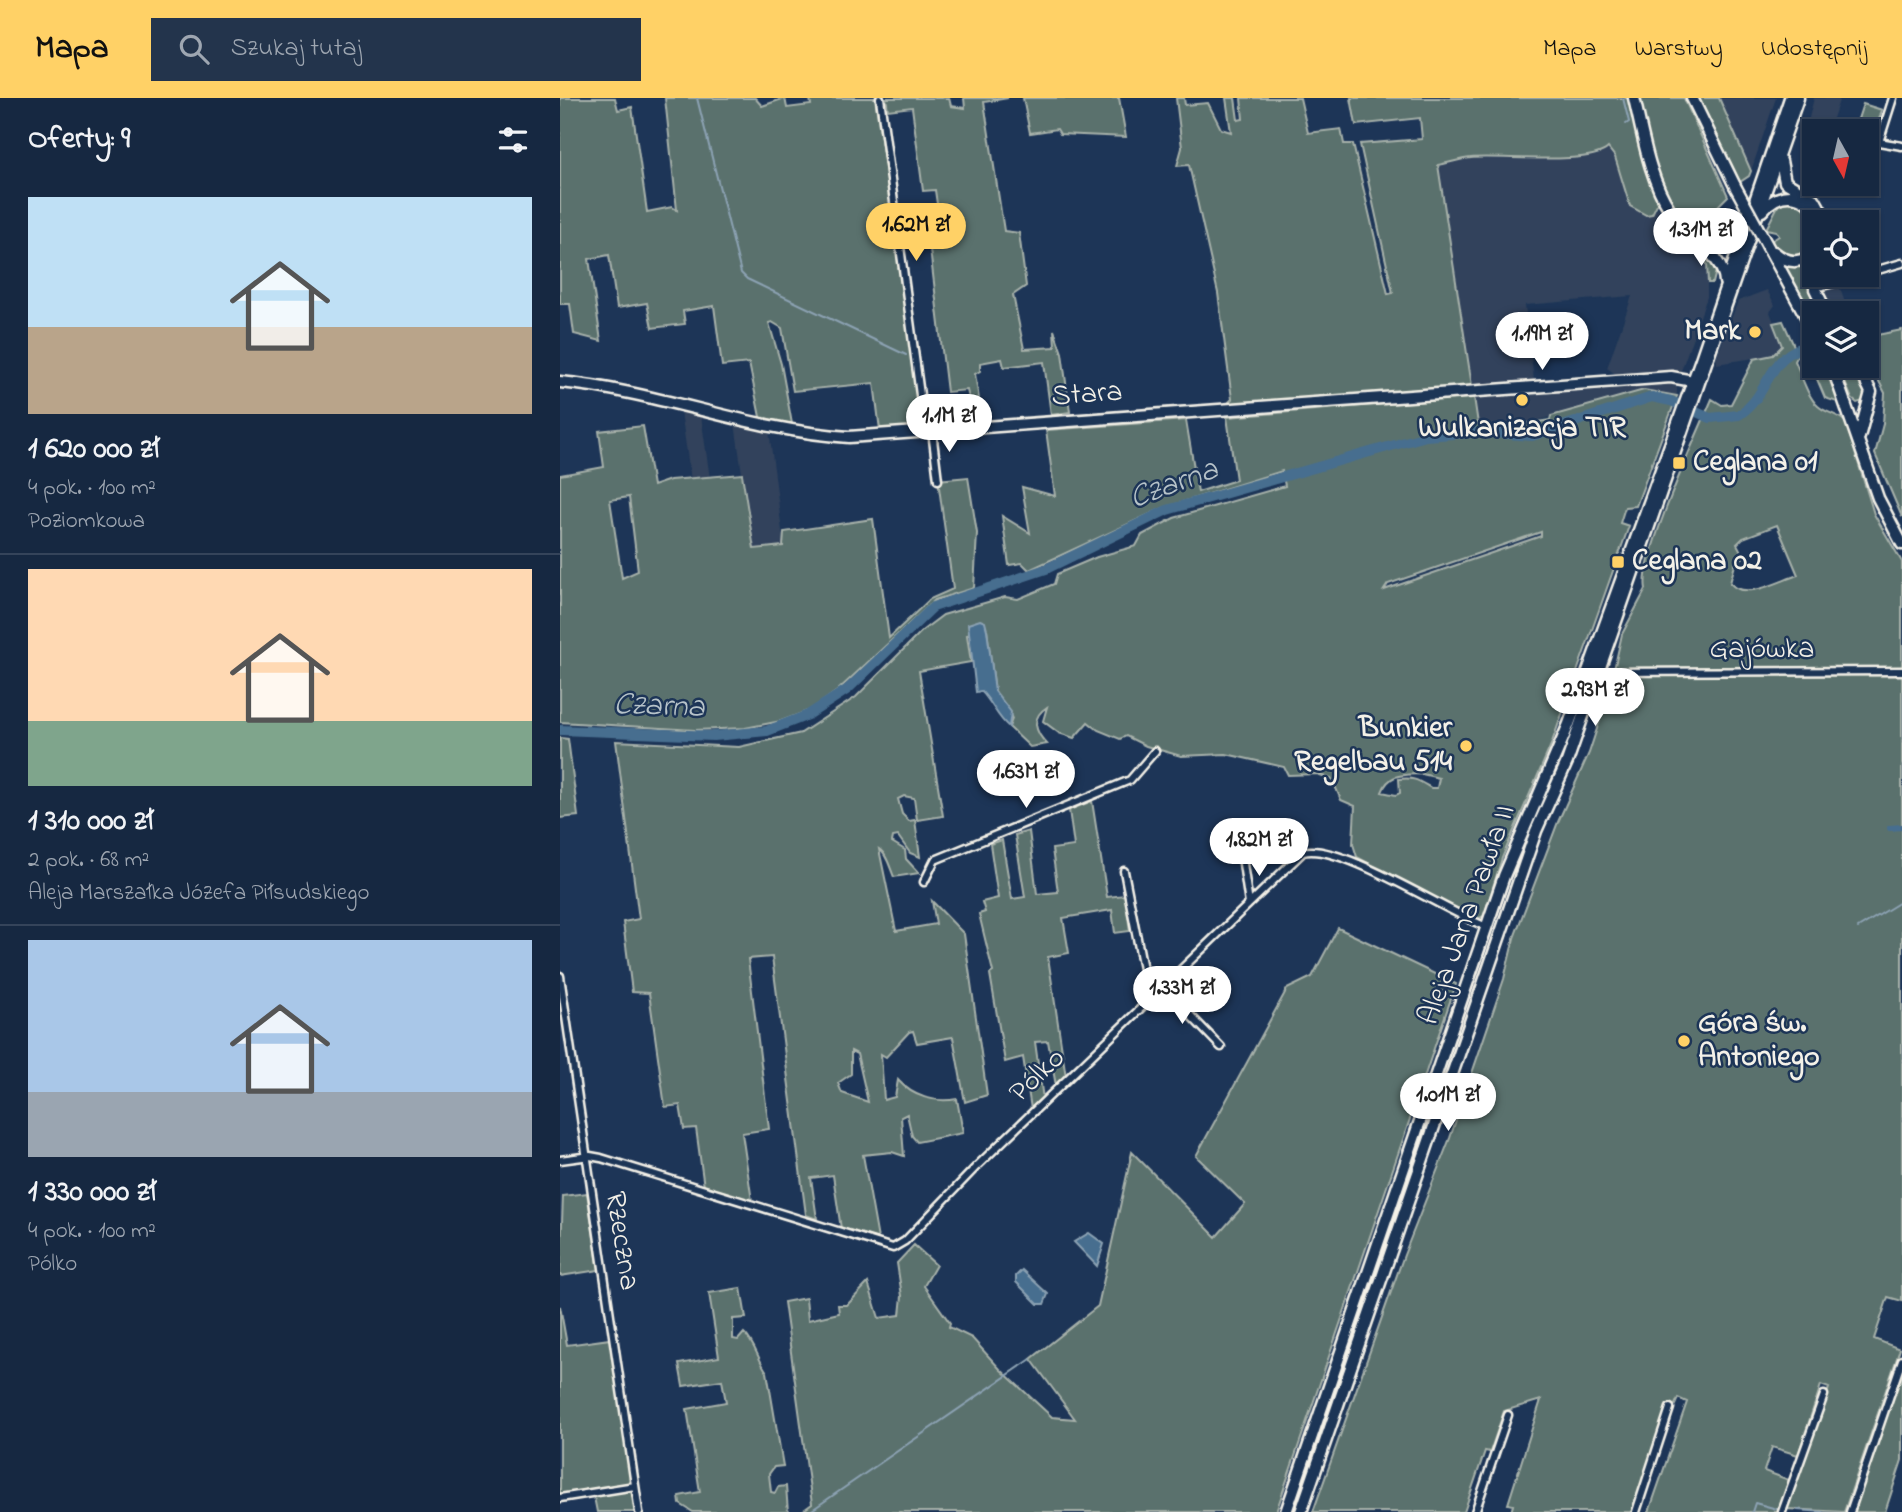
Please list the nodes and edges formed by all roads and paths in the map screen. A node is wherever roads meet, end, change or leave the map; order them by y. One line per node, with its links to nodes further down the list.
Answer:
1 (880, 98): 33 (street)
2 (1634, 98): 15 (main road)
3 (1692, 98): 16 (main road, bridge)
4 (1790, 98): 11 (main road)
5 (1798, 98): 9 (main road)
6 (1893, 98): 7 (street)
7 (1880, 139)
8 (1880, 142): 10 (street)
9 (1783, 144): 13 (main road); 14 (main road)
10 (1902, 146)
11 (1754, 204): 15 (main road); 22 (main road)
12 (1813, 210): 14 (main road)
13 (1820, 210)
14 (1758, 217): 29 (main road)
15 (1697, 239): 22 (main road)
16 (1768, 247): 17 (main road); 24 (main road)
17 (1802, 260)
18 (1902, 262): 19 (street)
19 (1879, 269)
20 (1819, 287): 21 (street)
21 (1815, 288): 23 (main road)
22 (1724, 289): 28 (main road)
23 (1821, 301)
24 (1802, 309)
25 (1837, 378): 31 (main road)
26 (1865, 378): 30 (main road)
27 (560, 382): 33 (main road, Stara)
28 (1693, 382): 29 (main road); 33 (main road, Stara)
29 (1690, 401): 32 (main road)
30 (1868, 402): 31 (main road); 34 (main road)
31 (1848, 406): 34 (main road)
32 (1683, 419): 37 (main road, Aleja Jana Pawła II); 38 (main road, Aleja Jana Pawła II)
33 (929, 431): 35 (street)
34 (1858, 440): 36 (main road)
35 (938, 480)
36 (1902, 544)
37 (1605, 653): 40 (main road, Aleja Jana Pawła II); 41 (street)
38 (1592, 658): 40 (street); 48 (main road, Aleja Jana Pawła II)
39 (1902, 671): 41 (street, Gajówka)
40 (1597, 673): 41 (street, Gajówka); 42 (main road, Aleja Jana Pawła II)
41 (1616, 674): 42 (street)
42 (1589, 699): 63 (main road, Aleja Jana Pawła II)
43 (1155, 751): 46 (street)
44 (1242, 857): 47 (street)
45 (1124, 871): 51 (street)
46 (924, 882)
47 (1249, 904): 48 (street, Pólko); 50 (street, Pólko)
48 (1487, 926): 62 (main road, Aleja Jana Pawła II)
49 (560, 976): 53 (street, Rzeczna)
50 (1163, 986): 51 (street, Pólko); 52 (street)
51 (1149, 1000): 53 (street, Pólko)
52 (1221, 1046)
53 (585, 1156): 54 (street); 59 (street, Rzeczna)
54 (560, 1160)
55 (1902, 1360): 67 (street)
56 (1825, 1395): 66 (street)
57 (1670, 1408): 65 (street)
58 (1508, 1415): 64 (street)
59 (635, 1486): 60 (street); 61 (street, Rzeczna)
60 (560, 1498)
61 (639, 1512)
62 (1286, 1512)
63 (1301, 1512)
64 (1475, 1512)
65 (1636, 1512)
66 (1782, 1512)
67 (1850, 1512)

